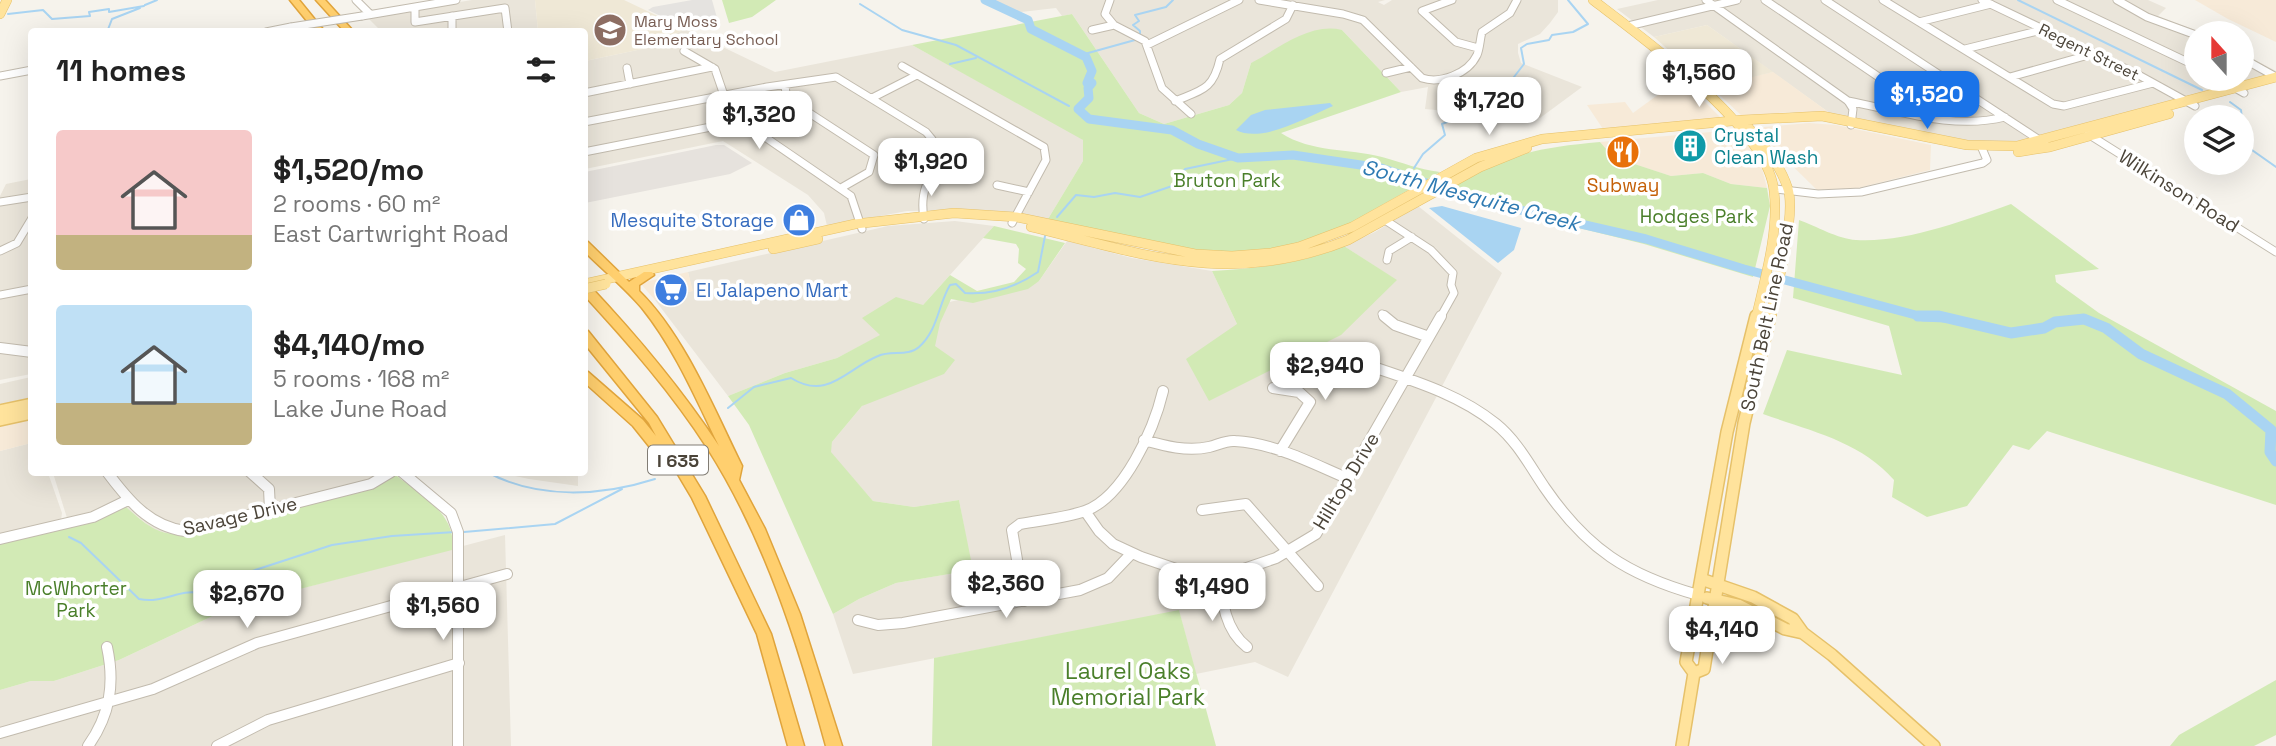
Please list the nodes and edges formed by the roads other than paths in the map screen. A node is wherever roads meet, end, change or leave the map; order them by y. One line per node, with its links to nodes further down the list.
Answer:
1 (7, 0): 25 (main road)
2 (293, 0): 32 (highway)
3 (320, 0): 33 (highway)
4 (356, 0): 26 (street)
5 (456, 0): 24 (street)
6 (1110, 0): 29 (street)
7 (1239, 0): 39 (street)
8 (1261, 0): 22 (street)
9 (1452, 0): 40 (street)
10 (1517, 0): 40 (street)
11 (1593, 0): 30 (main road, South Belt Line Road)
12 (1603, 0): 30 (main road, South Belt Line Road)
13 (1706, 0): 23 (street)
14 (1737, 0): 23 (street)
15 (1765, 0): 72 (street)
16 (1825, 0): 73 (street)
17 (1883, 0): 28 (street)
18 (1983, 0): 21 (street, Regent Street)
19 (2057, 0): 44 (street)
20 (2117, 0): 38 (street)
21 (1991, 4): 28 (street); 37 (street, Regent Street)
22 (1293, 5): 48 (street); 68 (street)
23 (1714, 5): 30 (street); 69 (street)
24 (415, 7): 26 (street); 27 (street)
25 (0, 14)
26 (366, 15): 31 (street, bridge)
27 (452, 16): 34 (street); 35 (street)
28 (1919, 22): 41 (street)
29 (1114, 25): 36 (street); 39 (street)
30 (1631, 25): 54 (main road, South Belt Line Road); 63 (main road, South Belt Line Road)
31 (286, 28)
32 (318, 28)
33 (346, 28)
34 (452, 28)
35 (508, 28)
36 (1091, 30)
37 (2042, 30): 41 (street); 43 (street, Regent Street)
38 (2184, 31)
39 (1147, 45): 68 (street)
40 (1478, 48): 48 (street)
41 (1965, 49): 56 (street)
42 (684, 51): 47 (street)
43 (2092, 54): 56 (street); 57 (street, Regent Street)
44 (2184, 61)
45 (2254, 65): 55 (street)
46 (902, 66): 52 (street)
47 (712, 67): 59 (street); 66 (street)
48 (1411, 67): 51 (street)
49 (627, 68): 59 (street)
50 (28, 71): 53 (street)
51 (1386, 73)
52 (917, 75): 67 (street); 88 (street)
53 (0, 76)
54 (1685, 76): 63 (main road); 76 (main road, South Belt Line Road)
55 (2276, 77): 60 (main road)
56 (2010, 78): 57 (street)
57 (2153, 82): 70 (street, Regent Street)
58 (2276, 84): 62 (main road)
59 (630, 85): 65 (street)
60 (2254, 85)
61 (785, 86): 66 (street); 67 (street); 85 (street)
62 (2254, 88)
63 (1709, 89): 76 (main road, South Belt Line Road)
64 (2236, 91): 70 (main road)
65 (588, 92)
66 (724, 95): 74 (street); 75 (street)
67 (872, 98): 92 (street)
68 (1175, 101): 71 (street)
69 (1848, 101): 72 (street); 77 (street)
70 (2190, 104): 78 (main road); 79 (main road)
71 (1191, 114)
72 (1928, 117): 73 (street)
73 (2005, 117): 80 (street)
74 (737, 118): 83 (street); 85 (street)
75 (588, 121)
76 (1740, 123): 77 (main road); 86 (main road, South Belt Line Road); 87 (main road, South Belt Line Road); 91 (main road)
77 (1852, 123): 82 (main road)
78 (2082, 130): 79 (street, Wilkinson Road); 80 (main road)
79 (2091, 135): 81 (main road); 101 (street, Wilkinson Road)
80 (2041, 141): 81 (street); 82 (main road)
81 (2050, 147): 82 (main road)
82 (1982, 149): 87 (street)
83 (588, 151)
84 (997, 184): 88 (street)
85 (841, 188): 97 (street)
86 (1776, 189): 87 (street); 128 (main road, South Belt Line Road)
87 (1789, 191): 133 (main road, South Belt Line Road)
88 (1029, 192): 93 (street)
89 (28, 198): 90 (street)
90 (0, 202)
91 (1402, 204): 94 (main road); 94 (main road); 95 (main road)
92 (923, 216): 93 (main road); 97 (main road)
93 (1014, 220): 102 (main road)
94 (1385, 220): 95 (main road); 98 (street, Hilltop Drive); 102 (main road)
95 (1362, 222): 102 (main road)
96 (28, 225): 100 (street)
97 (861, 225): 104 (main road)
98 (1412, 237): 103 (street); 113 (street, Hilltop Drive)
99 (588, 248): 106 (highway)
100 (0, 251)
101 (2276, 252)
102 (1197, 259)
103 (1387, 260)
104 (673, 267): 105 (main road); 106 (main road)
105 (648, 275): 106 (main road); 109 (highway)
106 (621, 279): 107 (main road, bridge); 109 (highway)
107 (588, 286)
108 (28, 290): 111 (street)
109 (633, 291): 135 (highway)
110 (588, 292): 135 (highway, I 635)
111 (0, 295)
112 (1382, 314): 113 (street)
113 (1429, 337): 119 (street, Hilltop Drive)
114 (588, 339): 141 (highway, I 635)
115 (0, 348): 116 (street)
116 (28, 352)
117 (1341, 353): 119 (street)
118 (588, 379): 141 (highway)
119 (1405, 380): 134 (street, Hilltop Drive); 150 (street)
120 (1273, 388): 127 (street)
121 (1163, 391): 126 (street)
122 (28, 405): 123 (main road)
123 (0, 411)
124 (28, 414): 125 (main road)
125 (0, 420)
126 (1144, 440): 127 (street); 139 (street)
127 (1280, 451): 134 (street)
128 (1720, 470): 133 (main road); 146 (main road, South Belt Line Road)
129 (110, 476): 136 (street, Savage Drive)
130 (255, 476): 137 (street)
131 (385, 476): 137 (street, Savage Drive)
132 (407, 476): 149 (street)
133 (1735, 476): 147 (main road, South Belt Line Road)
134 (1349, 479): 142 (street, Hilltop Drive)
135 (732, 481): 165 (highway, I 635)
136 (128, 500): 137 (street, Savage Drive); 140 (street)
137 (270, 510)
138 (1202, 510): 142 (street)
139 (1086, 511): 143 (street, Hilltop Drive); 152 (street)
140 (0, 539)
141 (720, 543): 164 (highway, I 635)
142 (1289, 552): 145 (street, Hilltop Drive); 148 (street)
143 (1131, 554): 145 (street, Hilltop Drive); 152 (street)
144 (507, 574): 149 (street)
145 (1220, 575): 155 (street)
146 (1701, 579): 147 (main road); 150 (main road, South Belt Line Road)
147 (1716, 584): 151 (main road, South Belt Line Road); 154 (main road)
148 (1318, 586)
149 (459, 587): 157 (street); 159 (street)
150 (1698, 595): 151 (main road); 158 (main road, South Belt Line Road)
151 (1714, 599): 154 (main road); 158 (main road, South Belt Line Road)
152 (1024, 601): 153 (street)
153 (858, 620)
154 (1803, 633): 167 (main road)
155 (1247, 647)
156 (107, 648): 159 (street)
157 (459, 663): 162 (street); 163 (street)
158 (1695, 673): 166 (main road)
159 (109, 702): 160 (street); 161 (street)
160 (0, 733)
161 (88, 746)
162 (217, 746)
163 (458, 746)
164 (796, 746)
165 (834, 746)
166 (1682, 746)
167 (1934, 746)

